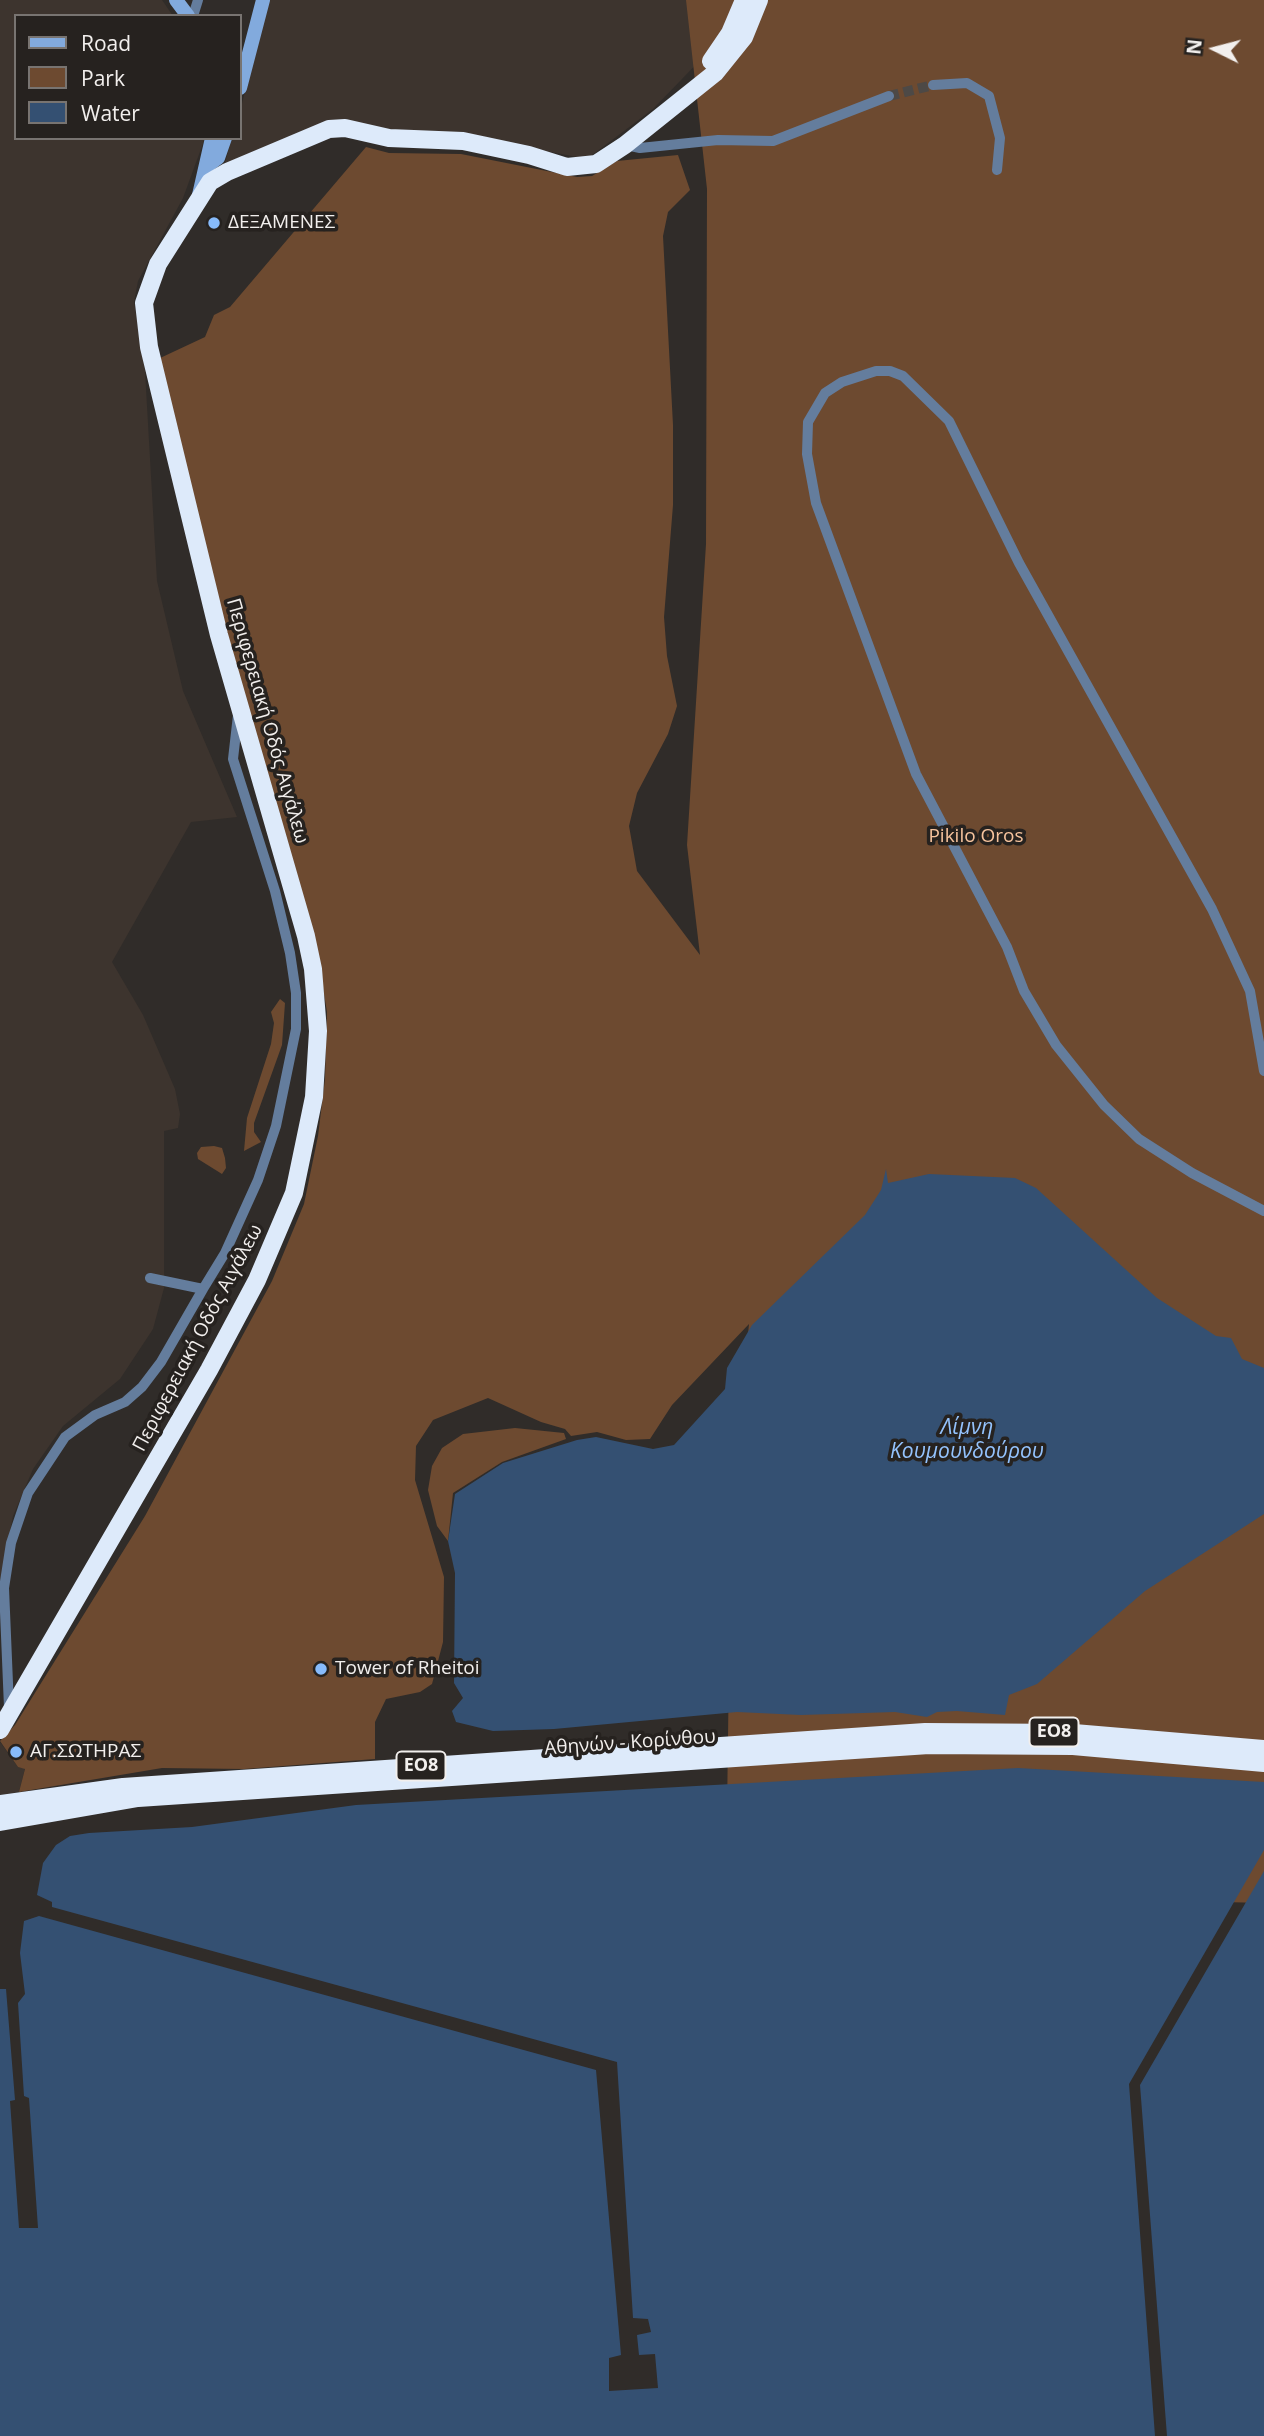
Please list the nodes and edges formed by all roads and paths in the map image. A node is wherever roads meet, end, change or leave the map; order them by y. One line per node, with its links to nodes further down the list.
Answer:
1 (263, 0): 4 (street)
2 (744, 0): 6 (highway, Περιφερειακή Οδός Αιγάλεω)
3 (760, 0): 6 (highway, Περιφερειακή Οδός Αιγάλεω)
4 (242, 80)
5 (933, 86): 12 (street)
6 (684, 95): 10 (highway, Περιφερειακή Οδός Αιγάλεω)
7 (889, 96): 10 (street)
8 (212, 140): 11 (street)
9 (224, 140): 11 (street)
10 (625, 145): 13 (highway, Περιφερειακή Οδός Αιγάλεω)
11 (206, 167): 13 (street)
12 (997, 170)
13 (199, 197): 14 (highway, Περιφερειακή Οδός Αιγάλεω)
14 (240, 704): 18 (street); 19 (highway, Περιφερειακή Οδός Αιγάλεω)
15 (1264, 1071): 16 (street)
16 (1264, 1211)
17 (149, 1278): 18 (street)
18 (203, 1289): 19 (street)
19 (5, 1722)
20 (1264, 1749): 22 (highway, Αθηνών - Κορίνθου / ΕΟ8)
21 (1264, 1763): 23 (highway, Αθηνών - Κορίνθου / ΕΟ8)
22 (0, 1804)
23 (0, 1822)

